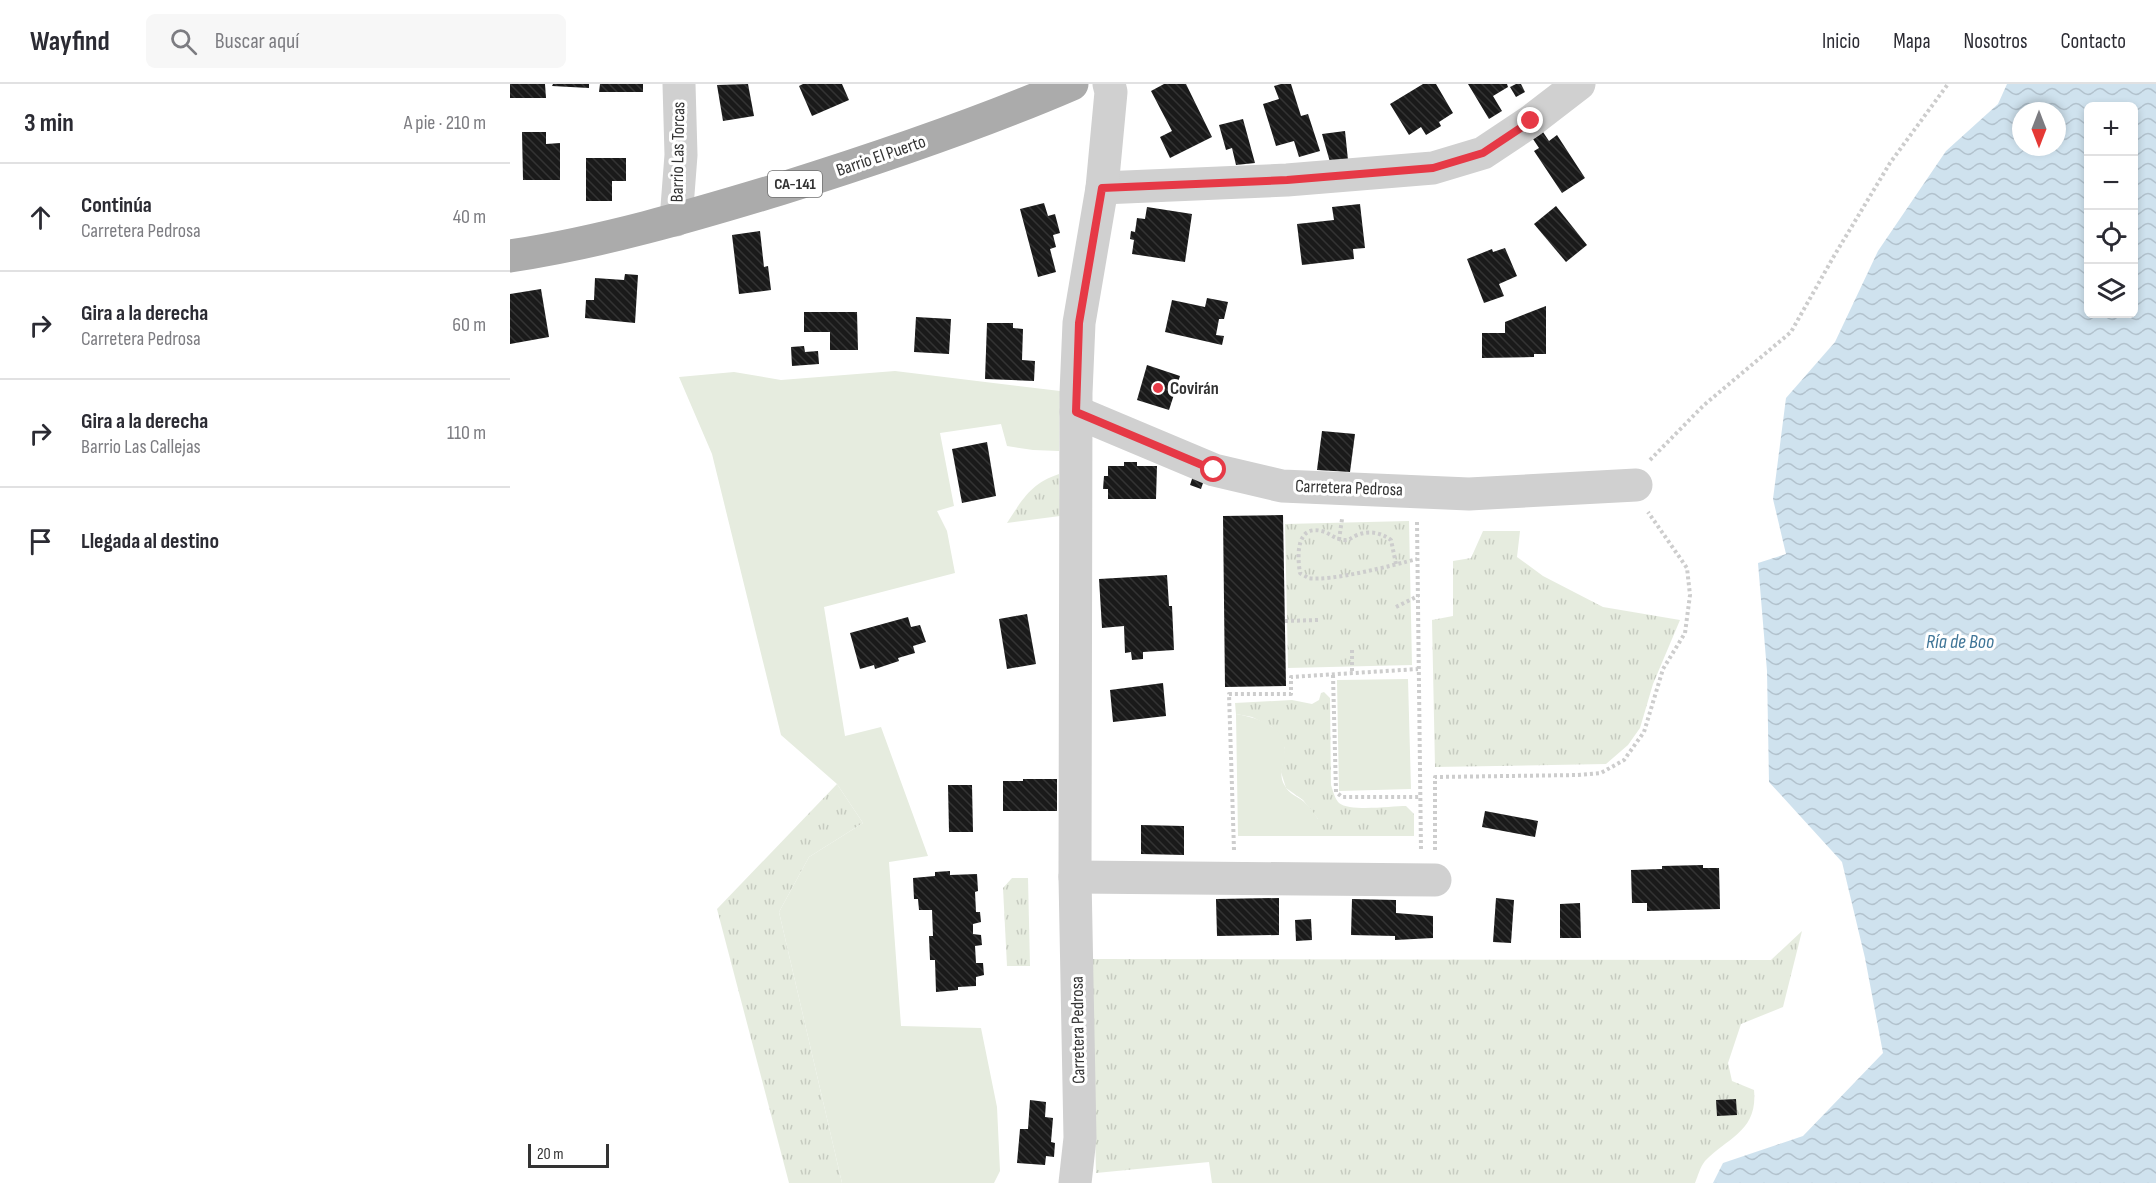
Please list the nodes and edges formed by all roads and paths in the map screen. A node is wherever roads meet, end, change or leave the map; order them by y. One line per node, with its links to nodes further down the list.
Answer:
1 (679, 84): 7 (street, Barrio Las Torcas)
2 (1072, 84): 7 (main road, Barrio El Puerto / CA-141)
3 (1109, 84): 6 (street, Carretera Pedrosa)
4 (1579, 84): 6 (street)
5 (1948, 84): 10 (path)
6 (1102, 188): 9 (street, Carretera Pedrosa)
7 (676, 220): 8 (main road, Barrio El Puerto / CA-141)
8 (510, 256)
9 (1076, 412): 11 (street, Carretera Pedrosa); 23 (street, Carretera Pedrosa)
10 (1636, 485): 11 (street, Carretera Pedrosa); 25 (path)
11 (1416, 491): 12 (path)
12 (1417, 559): 13 (path); 14 (path)
13 (1396, 564): 13 (path)
14 (1418, 596): 15 (path); 19 (path)
15 (1396, 607)
16 (1318, 620): 17 (path)
17 (1285, 621)
18 (1352, 650): 20 (path)
19 (1418, 669): 20 (path); 22 (path)
20 (1352, 673): 21 (path)
21 (1333, 674): 22 (path); 24 (path)
22 (1420, 797): 25 (path)
23 (1075, 877): 24 (street); 26 (street, Carretera Pedrosa)
24 (1235, 879): 25 (street)
25 (1428, 881)
26 (1075, 1183)

